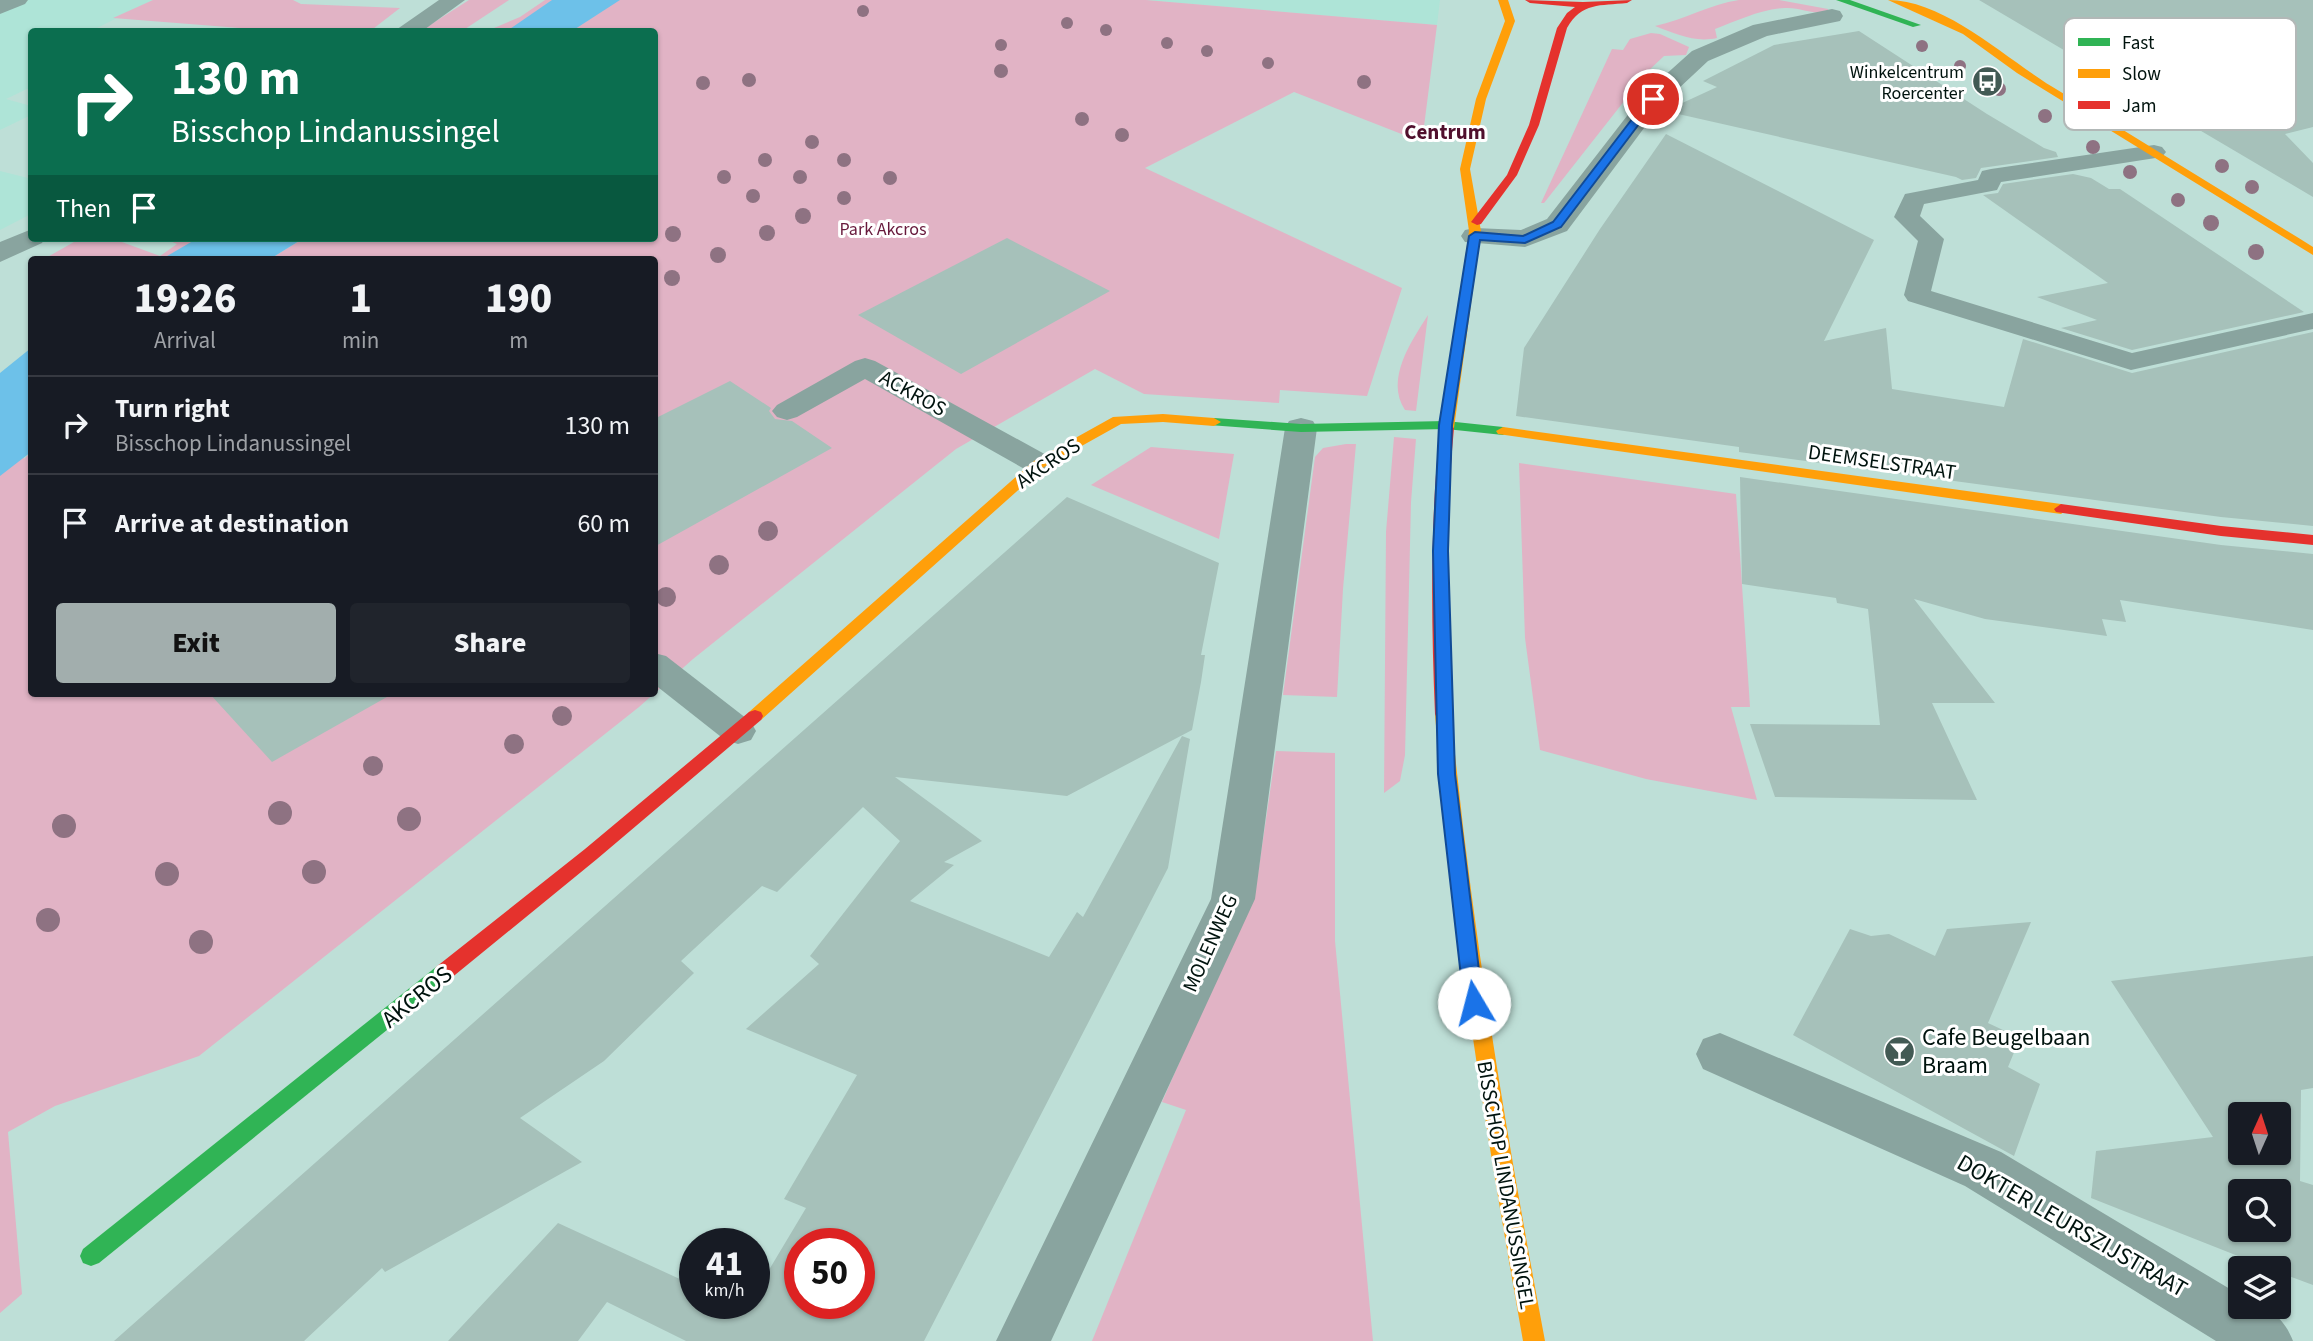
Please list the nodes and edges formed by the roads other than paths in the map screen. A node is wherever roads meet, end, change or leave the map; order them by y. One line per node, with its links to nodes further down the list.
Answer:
1 (18, 0): 8 (lane)
2 (454, 0): 10 (street)
3 (1503, 0): 15 (main road, BISSCHOP LINDANUSSINGEL)
4 (1530, 0): 7 (main road)
5 (1627, 0): 7 (main road)
6 (1894, 0): 11 (main road)
7 (1583, 5): 15 (main road, BISSCHOP LINDANUSSINGEL)
8 (0, 8)
9 (1837, 8): 11 (main road); 15 (street)
10 (410, 28)
11 (2020, 71): 12 (main road)
12 (2064, 98)
13 (2118, 130): 14 (main road)
14 (2154, 152): 17 (main road); 19 (lane)
15 (1476, 229): 21 (main road, BISSCHOP LINDANUSSINGEL)
16 (28, 239): 18 (street)
17 (2313, 252)
18 (0, 253)
19 (2313, 321)
20 (787, 411): 23 (lane, ACKROS)
21 (1446, 425): 22 (main road, AKCROS); 24 (main road, DEEMSELSTRAAT); 30 (main road, BISSCHOP LINDANUSSINGEL)
22 (1301, 428): 23 (main road, AKCROS); 29 (street, MOLENWEG)
23 (1039, 464): 26 (main road, AKCROS)
24 (2313, 540)
25 (658, 668): 26 (lane)
26 (738, 731): 28 (main road, AKCROS)
27 (1720, 1054): 31 (street, DOKTER LEURSZIJSTRAAT)
28 (91, 1256)
29 (1023, 1341)
30 (1534, 1341)
31 (2266, 1341)

